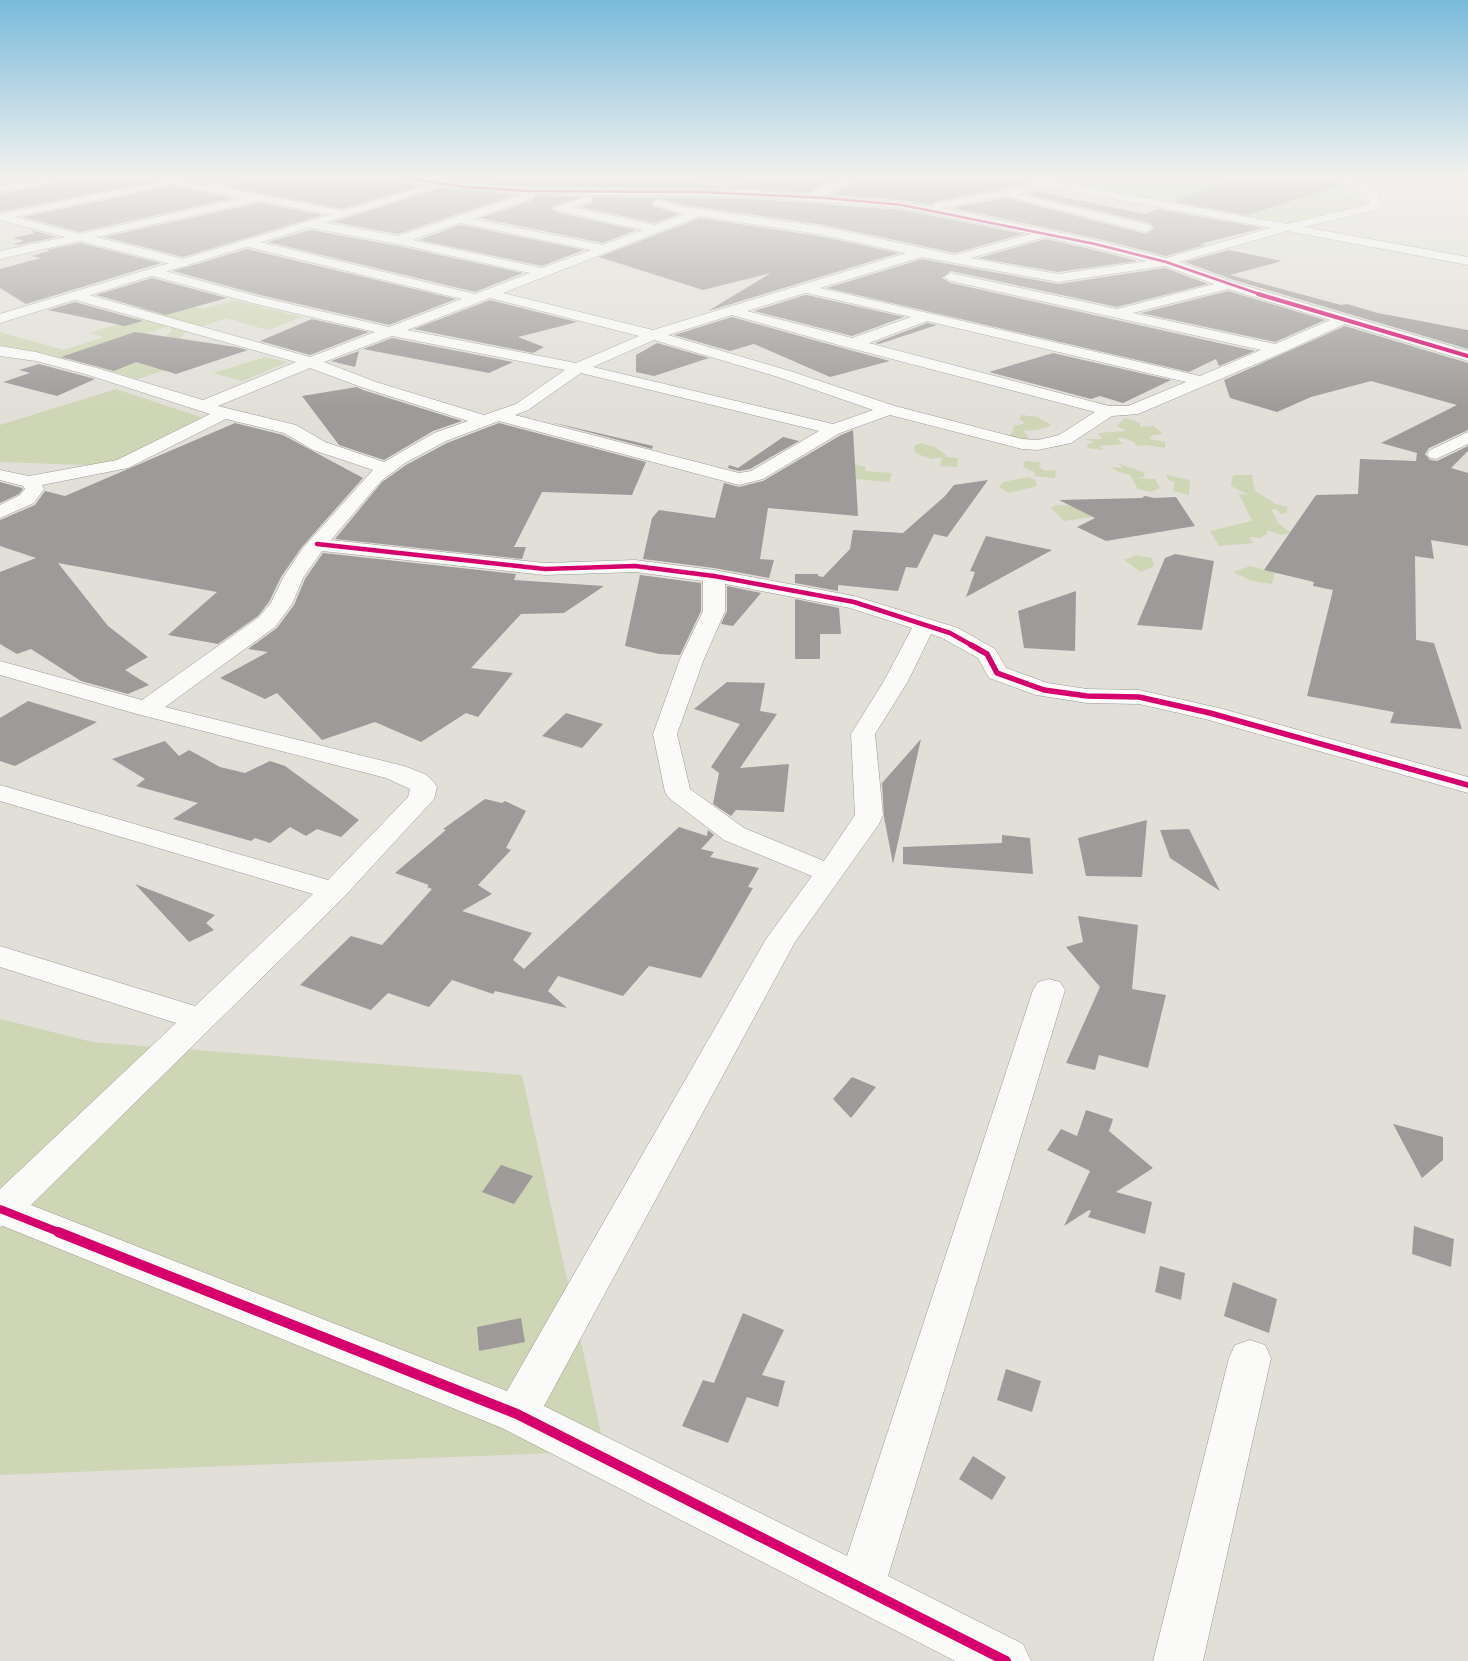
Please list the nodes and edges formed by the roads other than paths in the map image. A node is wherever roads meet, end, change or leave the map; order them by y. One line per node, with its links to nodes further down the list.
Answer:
1 (143, 254): 15 (street)
2 (217, 254): 15 (street)
3 (291, 254): 25 (street)
4 (459, 254): 19 (street)
5 (593, 254): 19 (street)
6 (921, 254): 11 (street); 14 (street)
7 (975, 254): 11 (street)
8 (1133, 254): 13 (street)
9 (1196, 254): 13 (street)
10 (1429, 254): 12 (street)
11 (951, 260): 17 (street)
12 (1468, 261)
13 (1166, 262): 17 (street); 22 (street)
14 (887, 263): 16 (street); 23 (street)
15 (183, 264): 18 (street)
16 (915, 269)
17 (1007, 270): 21 (street)
18 (154, 272): 24 (street); 31 (street)
19 (542, 272): 25 (street)
20 (933, 273): 21 (street)
21 (971, 282): 27 (street)
22 (1228, 285): 27 (street); 30 (street)
23 (806, 288): 26 (street); 29 (street)
24 (77, 296): 28 (street); 37 (street)
25 (481, 296): 31 (street); 32 (street)
26 (732, 311): 32 (street); 33 (street)
27 (1115, 313): 34 (street)
28 (5, 315)
29 (928, 316): 33 (street); 39 (street)
30 (1344, 319): 34 (street); 36 (street)
31 (390, 332): 37 (street); 38 (street)
32 (653, 335): 38 (street); 41 (street)
33 (851, 344): 42 (street)
34 (1279, 349): 39 (street)
35 (0, 351): 40 (street)
36 (1468, 356)
37 (310, 362): 40 (street); 44 (street)
38 (578, 368): 44 (street); 45 (street)
39 (1202, 381): 42 (street)
40 (204, 406): 43 (street)
41 (889, 410): 42 (street); 45 (street)
42 (1109, 411)
43 (224, 414): 48 (street); 50 (street)
44 (491, 418): 45 (street); 48 (street)
45 (834, 429)
46 (1468, 437): 47 (street)
47 (1436, 454)
48 (386, 468): 52 (street)
49 (0, 475): 50 (street)
50 (29, 482): 51 (street)
51 (0, 512)
52 (316, 544): 53 (street); 58 (street)
53 (714, 576): 54 (street); 61 (street)
54 (925, 625): 59 (street); 61 (street)
55 (0, 668): 56 (street)
56 (23, 676): 57 (street); 58 (street)
57 (0, 689)
58 (146, 709): 62 (street)
59 (1468, 785)
60 (0, 793): 62 (street)
61 (829, 873): 68 (street)
62 (334, 891): 65 (street)
63 (0, 956): 65 (street)
64 (1049, 990): 69 (street)
65 (200, 1019): 66 (street)
66 (1, 1210): 68 (street)
67 (1250, 1358): 71 (street)
68 (517, 1414): 69 (street)
69 (861, 1587): 70 (street)
70 (1006, 1661)
71 (1178, 1661)

